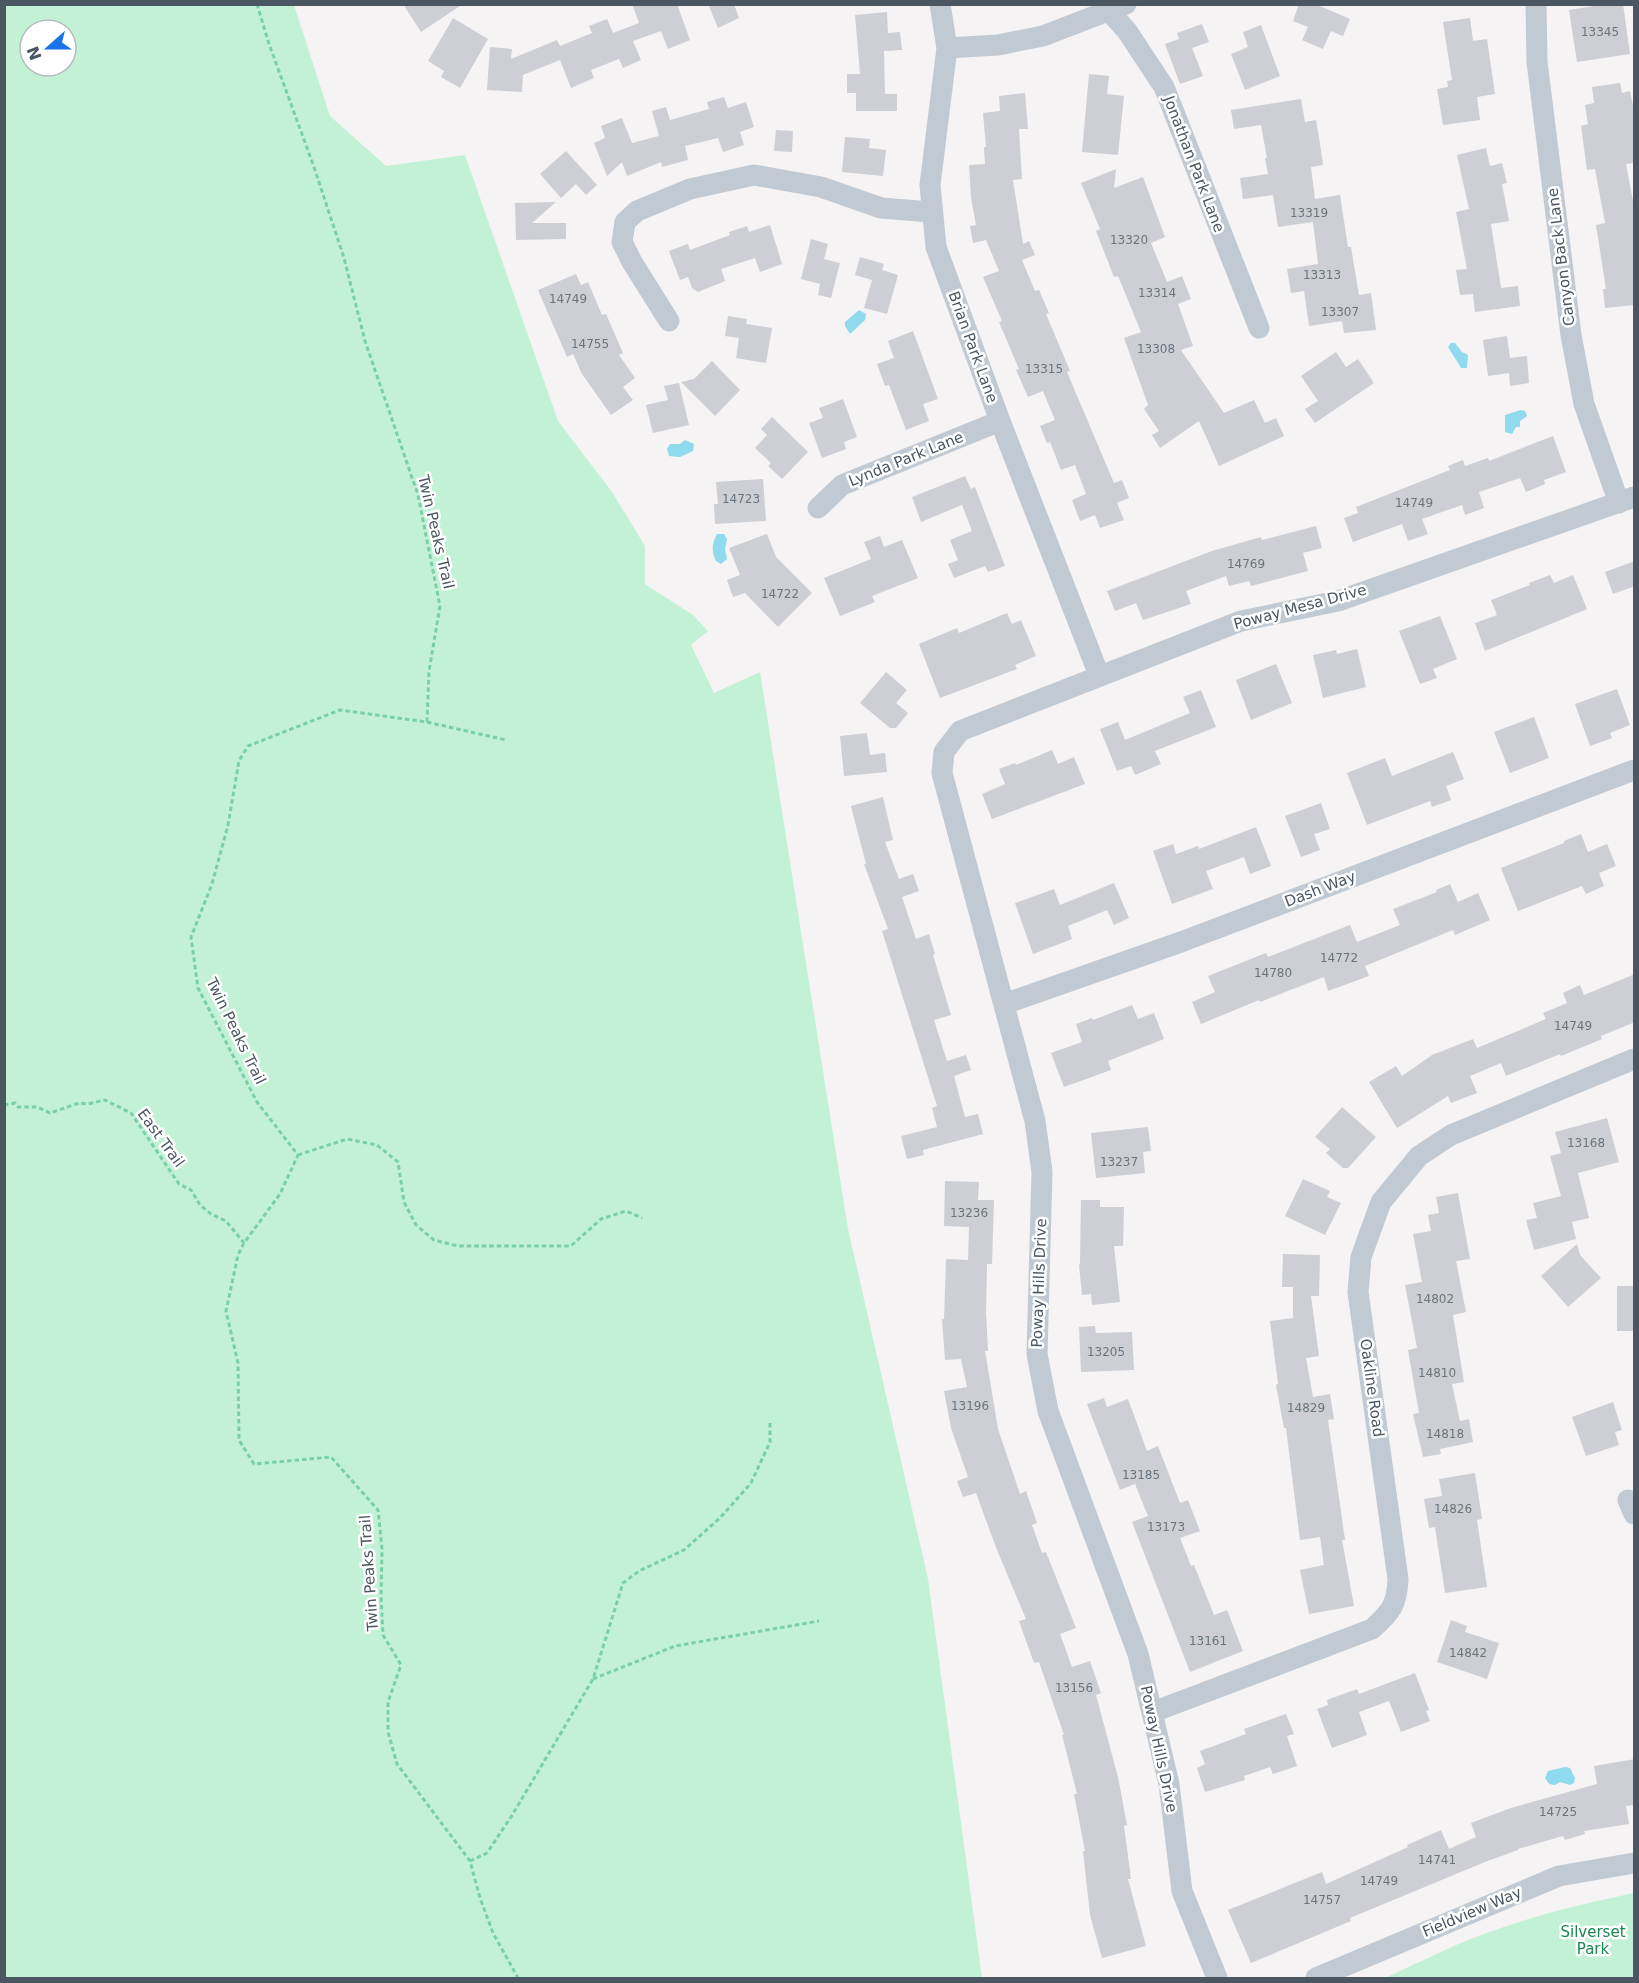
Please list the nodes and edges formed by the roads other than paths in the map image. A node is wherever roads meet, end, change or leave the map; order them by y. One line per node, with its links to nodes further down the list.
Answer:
1 (940, 4): 4 (street, Brian Park Lane)
2 (1536, 4): 9 (street, Canyon Back Lane)
3 (1117, 8): 4 (street); 7 (street, Jonathan Park Lane)
4 (947, 48): 5 (street, Brian Park Lane)
5 (932, 212): 6 (street); 8 (street, Brian Park Lane)
6 (669, 321)
7 (1259, 328)
8 (1000, 421): 10 (street, Lynda Park Lane); 11 (street, Brian Park Lane)
9 (1627, 500): 11 (street, Poway Mesa Drive)
10 (818, 508)
11 (1099, 675): 12 (street, Poway Mesa Drive)
12 (944, 752): 14 (street, Poway Hills Drive)
13 (1635, 770): 14 (street, Dash Way)
14 (1004, 1004): 16 (street, Poway Hills Drive)
15 (1635, 1059): 16 (street, Oakline Road)
16 (1153, 1712): 18 (street, Poway Hills Drive)
17 (1635, 1863): 19 (street, Fieldview Way)
18 (1217, 1978)
19 (1316, 1978)

